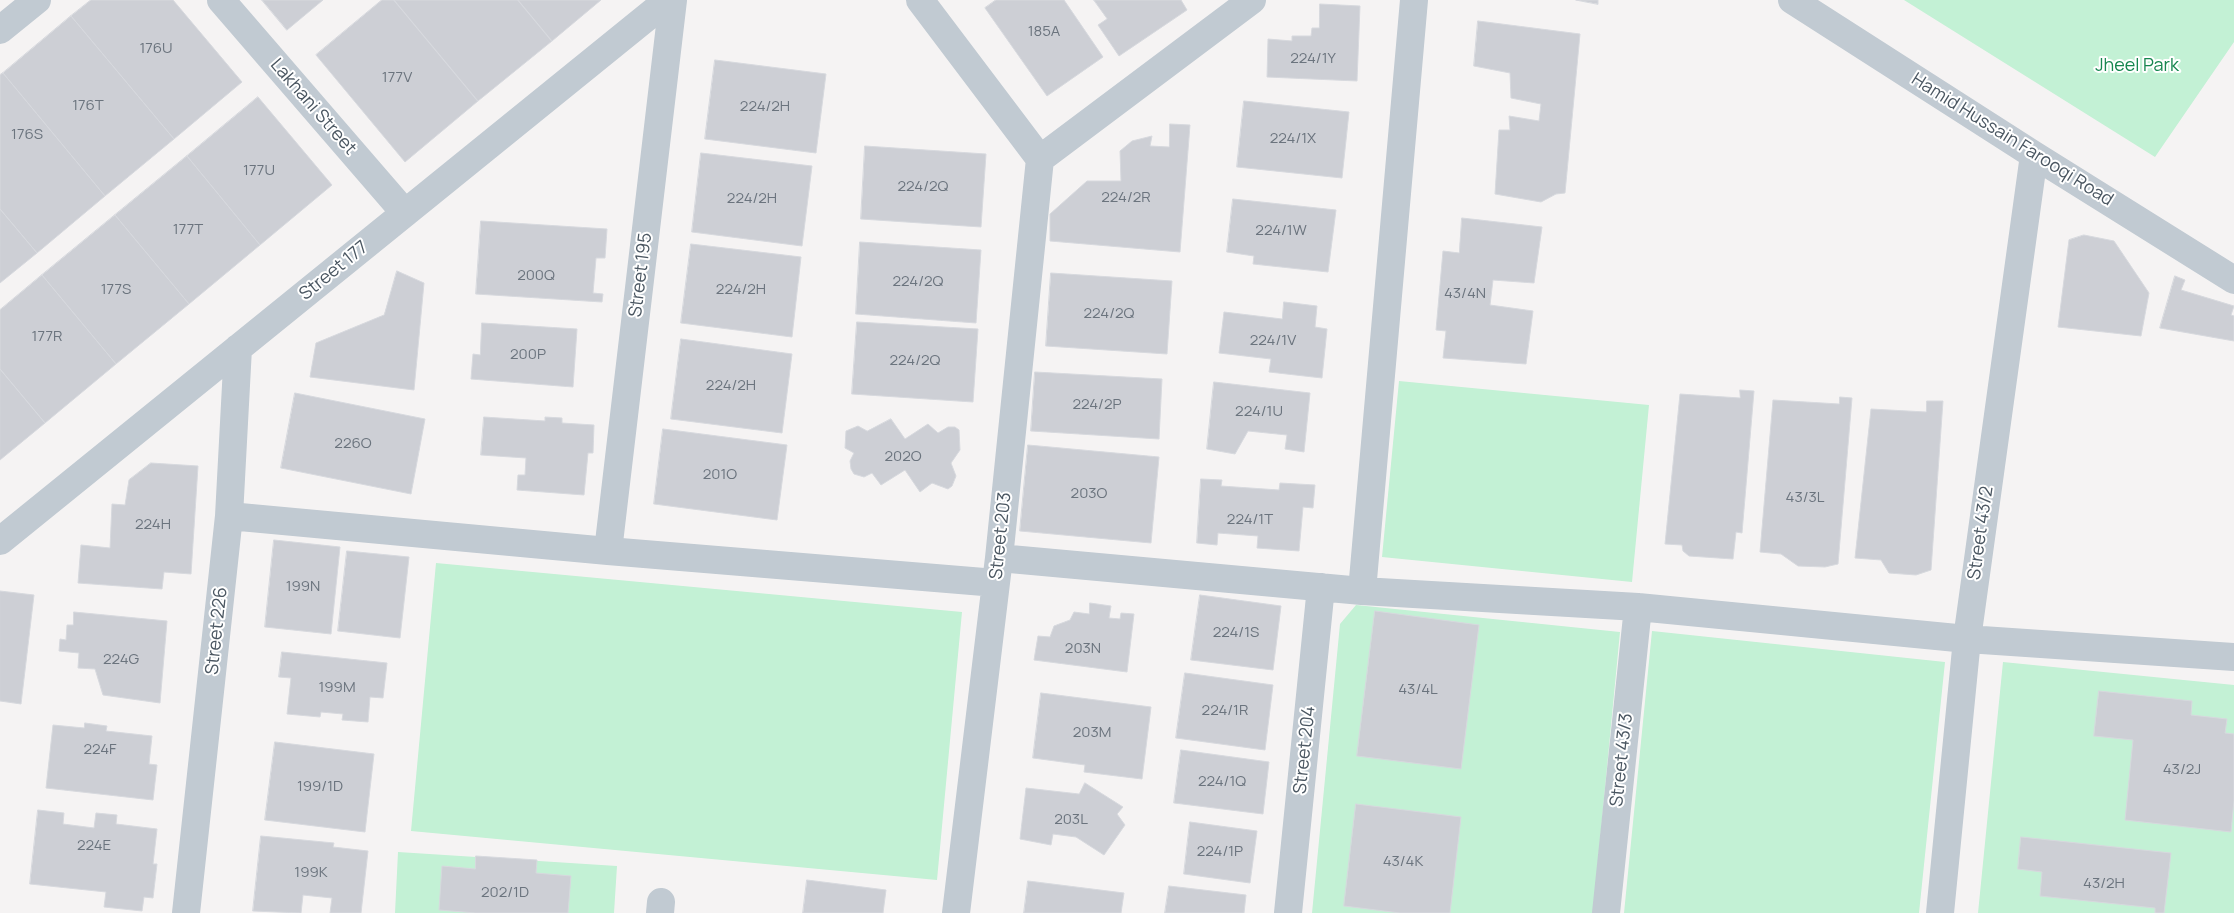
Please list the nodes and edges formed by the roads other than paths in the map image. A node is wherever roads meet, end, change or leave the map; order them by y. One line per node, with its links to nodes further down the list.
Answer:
1 (37, 0): 9 (street)
2 (222, 0): 12 (street, Lakhani Street)
3 (668, 0): 12 (street, Street 177)
4 (673, 0): 17 (street, Street 195)
5 (920, 0): 11 (street)
6 (1252, 0): 11 (street)
7 (1414, 0): 20 (street)
8 (1792, 0): 10 (street, Hamid Hussain Farooqi Road)
9 (0, 30)
10 (2034, 155): 13 (street, Hamid Hussain Farooqi Road); 22 (street, Street 43/2)
11 (1040, 159): 18 (street, Street 203)
12 (405, 213): 14 (street, Street 177)
13 (2234, 280)
14 (238, 348): 15 (street, Street 226); 16 (street, Street 177)
15 (229, 516): 17 (street); 24 (street, Street 226)
16 (0, 541)
17 (608, 551): 18 (street)
18 (997, 571): 19 (street); 25 (street, Street 203)
19 (1321, 587): 20 (street); 26 (street, Street 204)
20 (1362, 591): 21 (street)
21 (1638, 607): 22 (street); 27 (street, Street 43/3)
22 (1966, 640): 23 (street); 28 (street, Street 43/2)
23 (2234, 657)
24 (186, 913)
25 (956, 913)
26 (1288, 913)
27 (1606, 913)
28 (1940, 913)

